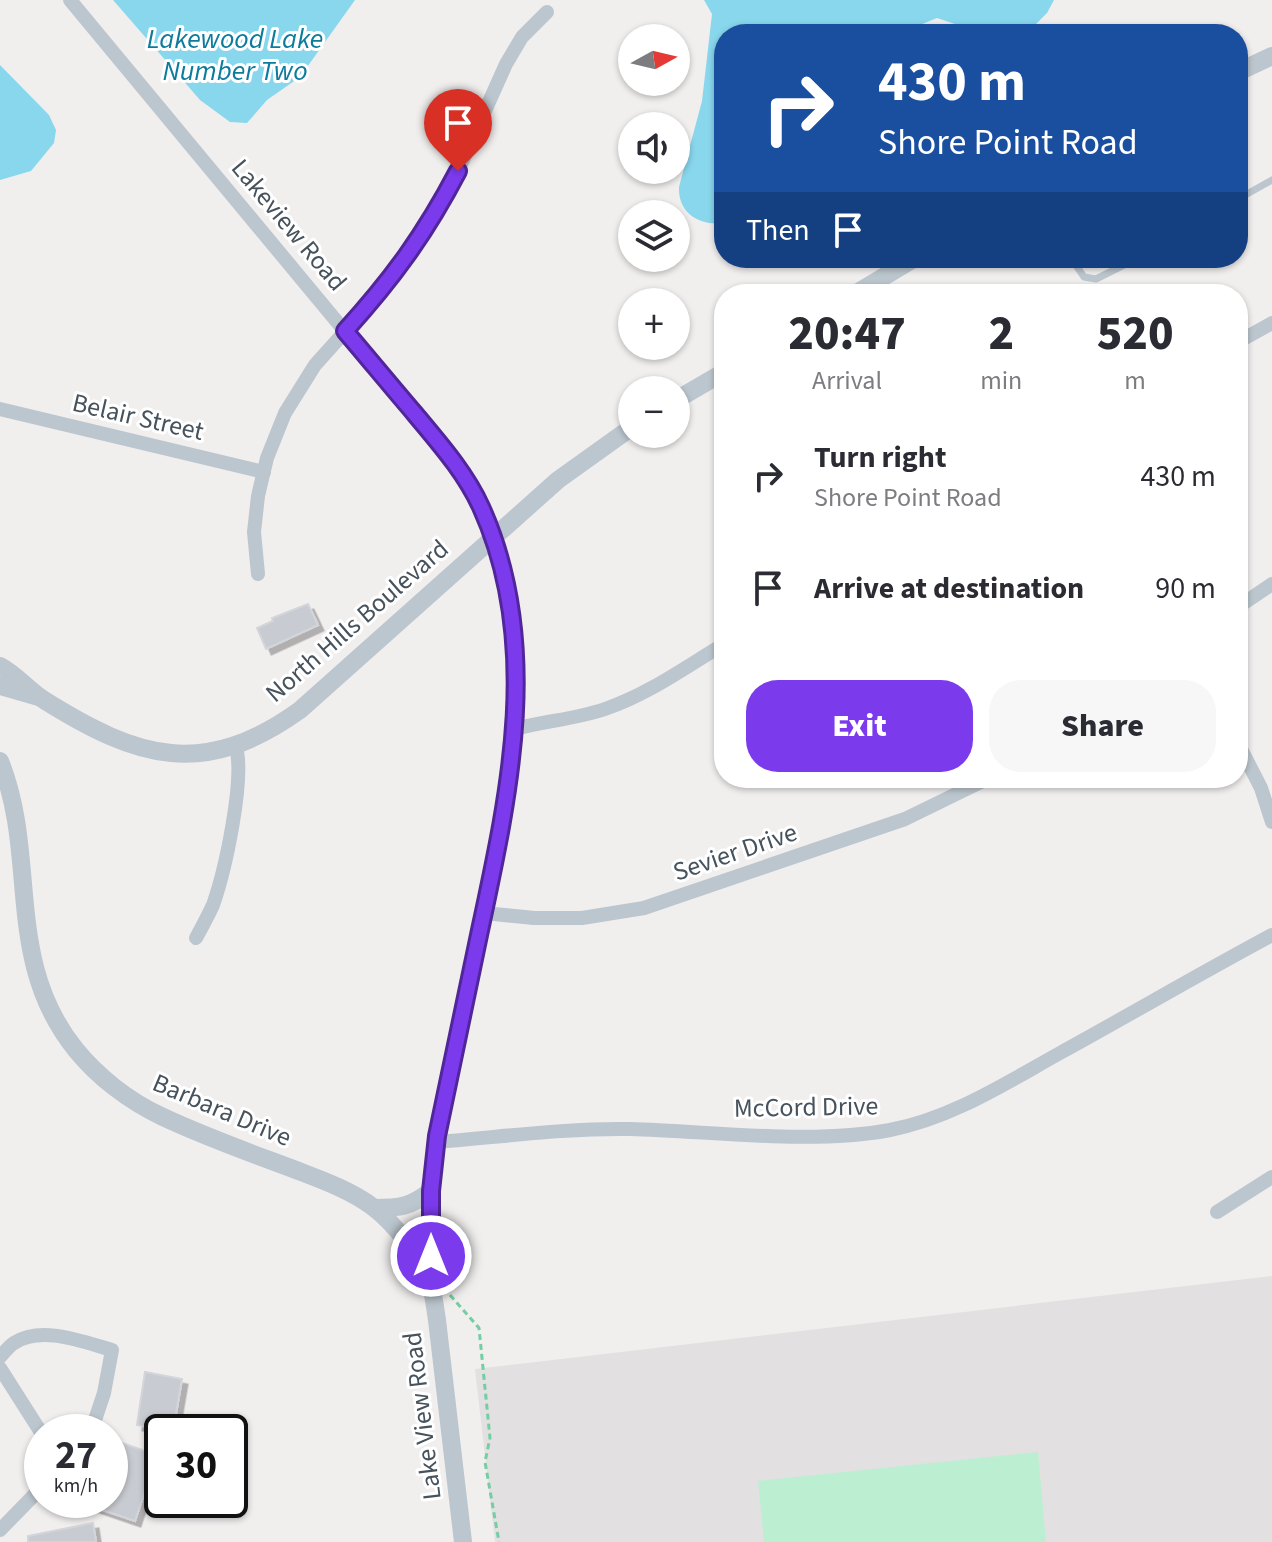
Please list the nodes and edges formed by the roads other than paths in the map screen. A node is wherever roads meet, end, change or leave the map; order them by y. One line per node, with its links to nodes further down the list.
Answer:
1 (70, 0): 12 (street, Lakeview Road)
2 (547, 12): 12 (street)
3 (1272, 56): 4 (street)
4 (1248, 67)
5 (1272, 180): 6 (lane)
6 (1248, 193)
7 (898, 268): 10 (street)
8 (1078, 268): 9 (lane)
9 (1118, 268)
10 (872, 284)
11 (1272, 323): 13 (street)
12 (345, 331): 18 (street); 19 (street, Lakeview Road)
13 (1248, 336)
14 (714, 378): 15 (street)
15 (690, 392)
16 (0, 409): 18 (street, Belair Street)
17 (618, 437): 19 (street, North Hills Boulevard)
18 (264, 472): 20 (street)
19 (492, 536): 27 (street, Lakeview Road); 28 (street, North Hills Boulevard)
20 (258, 574)
21 (1272, 584): 22 (street)
22 (1248, 600)
23 (714, 650): 27 (street)
24 (0, 666): 26 (street, North Hills Boulevard)
25 (0, 686): 26 (street, North Hills Boulevard)
26 (41, 698): 28 (street, North Hills Boulevard)
27 (515, 729): 33 (street, Lakeview Road)
28 (236, 747): 35 (street)
29 (0, 761): 39 (street, Barbara Drive)
30 (1248, 763): 32 (street)
31 (970, 788): 33 (street, Sevier Drive)
32 (1272, 822)
33 (484, 913): 36 (street, Lakeview Road)
34 (1272, 935): 36 (street, McCord Drive)
35 (196, 938)
36 (437, 1142): 38 (street, Lakeview Road)
37 (1272, 1177): 40 (street)
38 (431, 1191): 39 (street); 41 (street, Lakeview Road)
39 (374, 1208): 41 (street, Barbara Drive)
40 (1217, 1212)
41 (430, 1283): 48 (street, Lake View Road)
42 (0, 1357): 45 (street)
43 (0, 1368): 44 (street)
44 (29, 1414)
45 (97, 1414)
46 (24, 1505): 47 (street)
47 (0, 1530)
48 (463, 1542)

